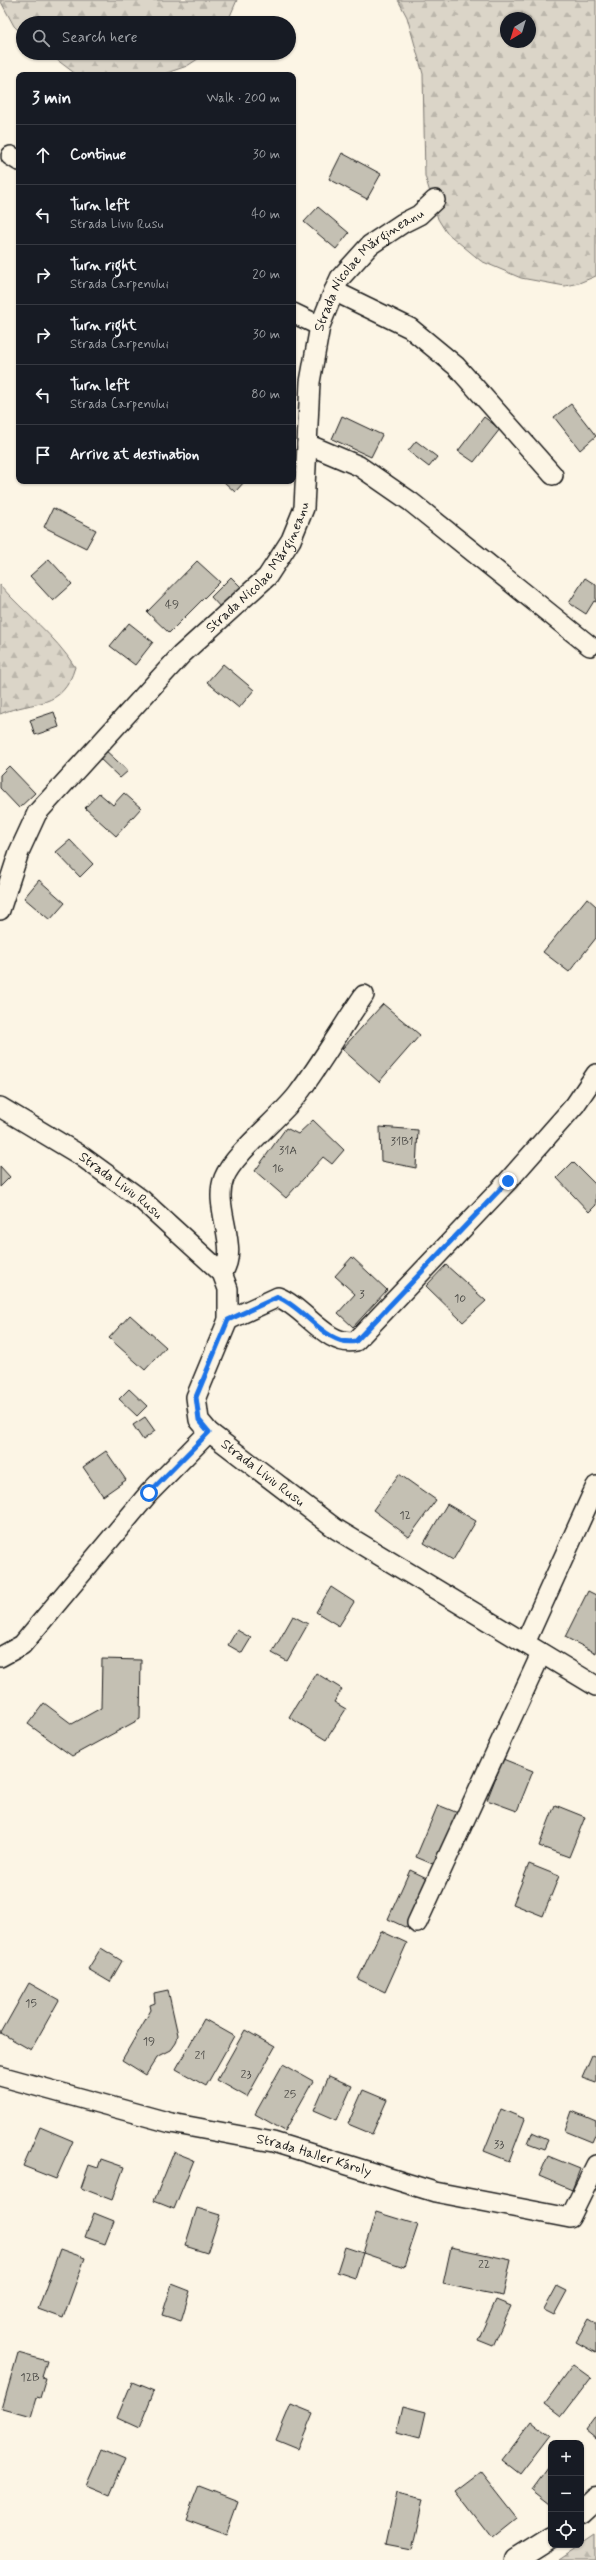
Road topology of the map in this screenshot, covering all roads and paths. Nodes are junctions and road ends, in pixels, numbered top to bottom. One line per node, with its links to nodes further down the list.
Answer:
1 (435, 200): 2 (street, Strada Nicolae Mărgineanu)
2 (334, 291): 4 (street, Strada Nicolae Mărgineanu); 6 (street)
3 (296, 314): 4 (street)
4 (320, 326): 5 (street, Strada Nicolae Mărgineanu)
5 (307, 444): 7 (street); 8 (street, Strada Nicolae Mărgineanu)
6 (553, 475)
7 (590, 646)
8 (0, 910)
9 (364, 995): 12 (street)
10 (596, 1074): 13 (street)
11 (0, 1107): 12 (street, Strada Liviu Rusu)
12 (222, 1273): 13 (street, Strada Liviu Rusu)
13 (228, 1320): 14 (street, Strada Liviu Rusu)
14 (209, 1432): 16 (street, Strada Liviu Rusu); 18 (street)
15 (596, 1486): 16 (street)
16 (525, 1643): 17 (street, Strada Liviu Rusu)
17 (541, 1654): 19 (street, Strada Liviu Rusu); 20 (street)
18 (0, 1657)
19 (596, 1686)
20 (417, 1923)
21 (0, 2076): 22 (street, Strada Haller Károly)
22 (596, 2165)
23 (596, 2498): 24 (main road)
24 (584, 2509)
25 (548, 2540): 26 (main road)
26 (516, 2560)

